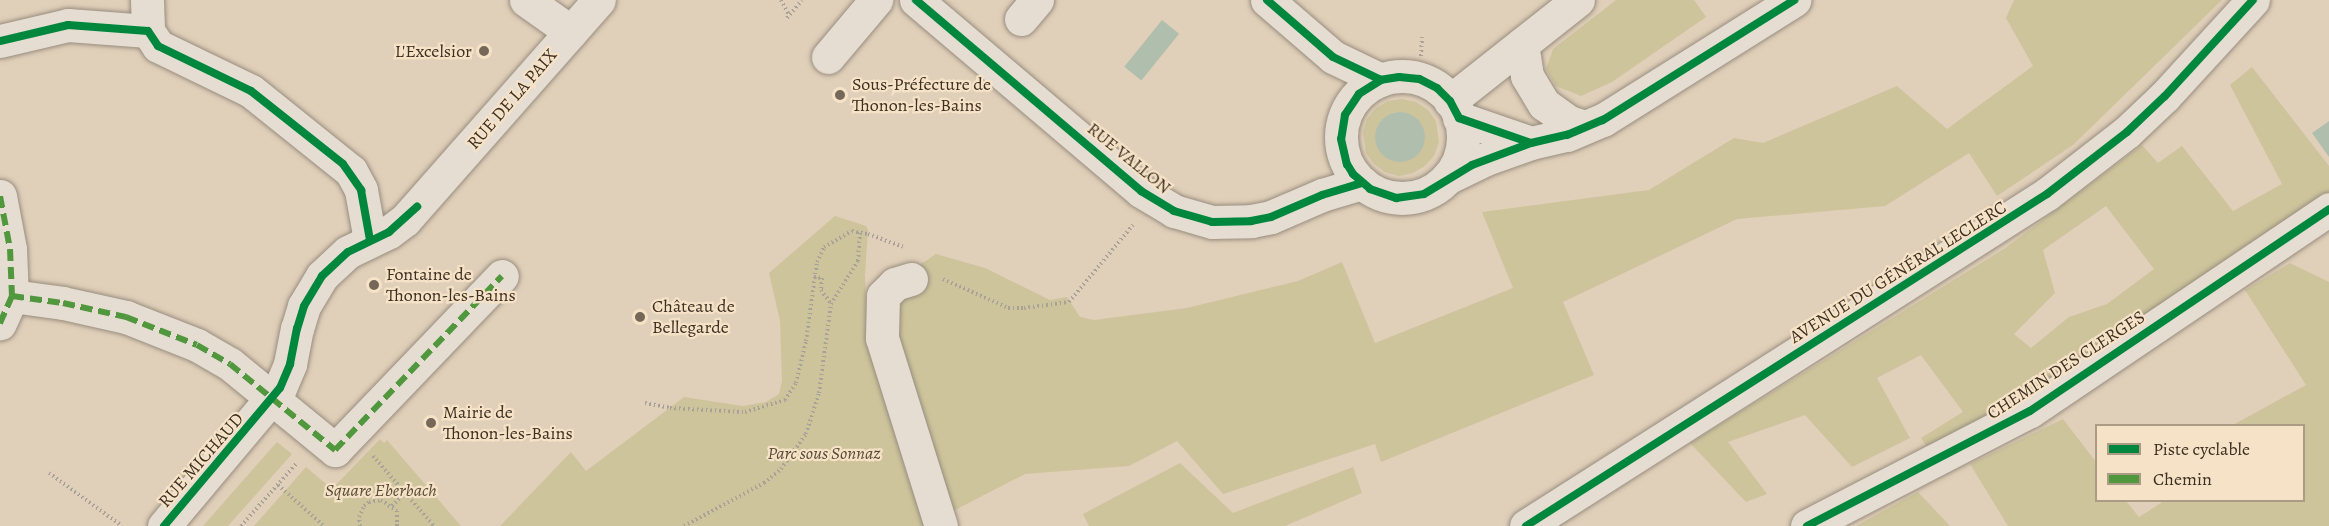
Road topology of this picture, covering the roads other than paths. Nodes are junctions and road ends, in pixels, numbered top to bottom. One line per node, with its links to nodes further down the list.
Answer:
1 (526, 0): 10 (street)
2 (600, 0): 10 (street, RUE DE LA PAIX)
3 (876, 0): 13 (street)
4 (916, 0): 19 (street, RUE VALLON)
5 (1267, 0): 14 (street)
6 (1578, 0): 12 (street)
7 (1794, 0): 16 (street)
8 (2253, 0): 29 (street, AVENUE DU GÉNÉRAL LECLERC)
9 (148, 15): 11 (street); 22 (street)
10 (571, 32): 22 (street, RUE DE LA PAIX)
11 (0, 41)
12 (1522, 44): 15 (street); 16 (street)
13 (828, 57)
14 (1380, 80): 15 (street); 19 (street)
15 (1455, 109): 17 (street); 18 (street)
16 (1585, 127): 17 (street)
17 (1531, 143): 18 (street)
18 (1447, 178): 19 (street)
19 (1362, 183)
20 (0, 196): 25 (street)
21 (2329, 209): 30 (street, CHEMIN DES CLERGES)
22 (370, 240): 26 (street, RUE MICHAUD)
23 (502, 276): 26 (street)
24 (911, 279): 28 (street)
25 (6, 309): 26 (street)
26 (267, 406): 27 (street, RUE MICHAUD)
27 (164, 526)
28 (941, 526)
29 (1526, 526)
30 (1807, 526)

